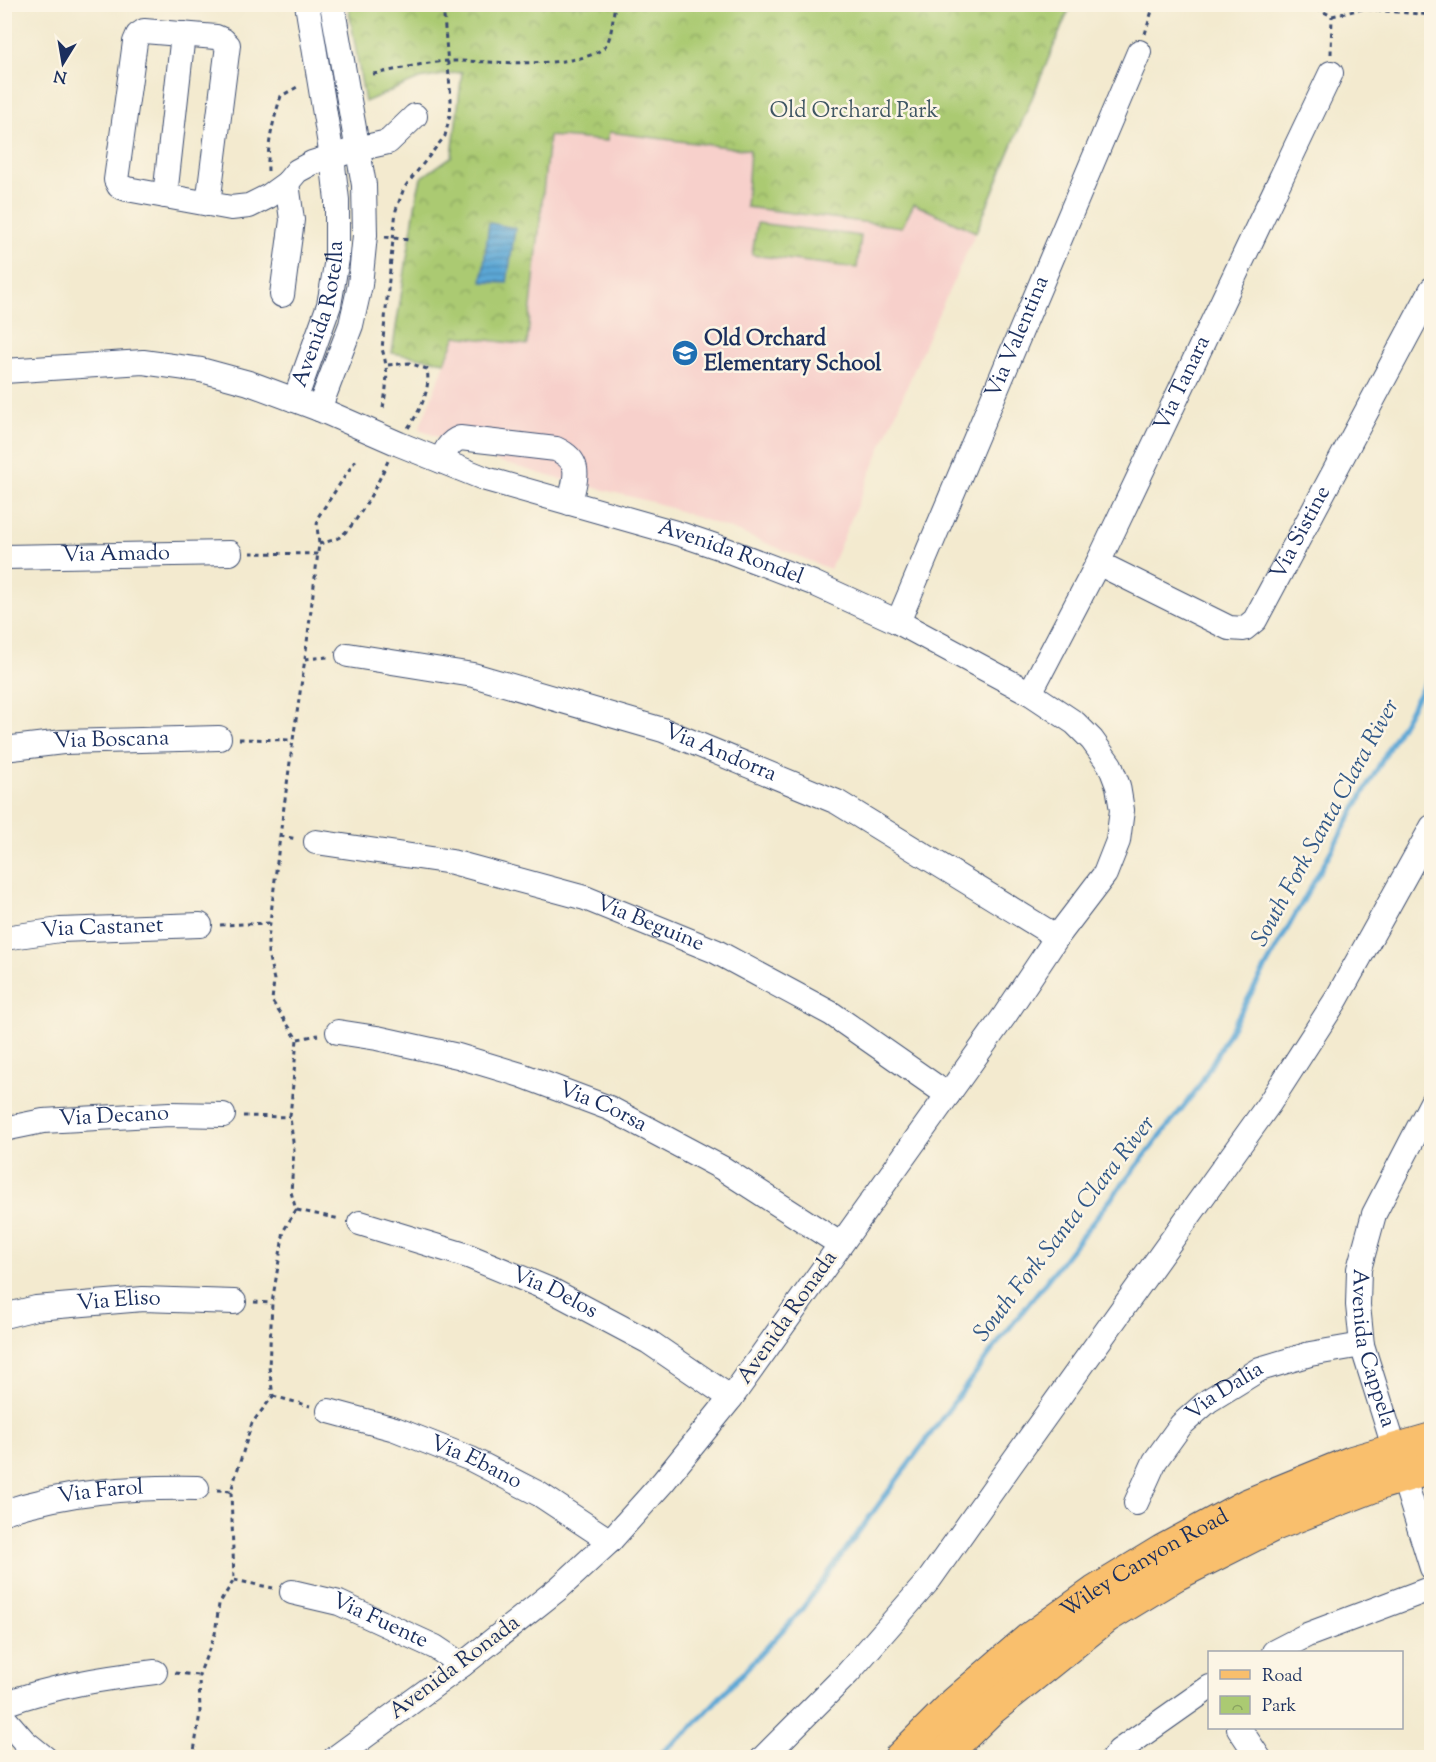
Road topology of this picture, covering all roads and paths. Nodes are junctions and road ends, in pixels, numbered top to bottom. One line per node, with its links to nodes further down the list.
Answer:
1 (307, 4): 17 (street, Avenida Rotella)
2 (332, 4): 16 (street, Avenida Rotella)
3 (445, 4): 11 (path)
4 (615, 4): 11 (path)
5 (1154, 4): 10 (path)
6 (1308, 4): 8 (path)
7 (1431, 15): 8 (path)
8 (1332, 16): 13 (path)
9 (183, 34): 19 (street); 19 (street); 20 (street)
10 (1139, 52): 41 (street, Via Valentina)
11 (448, 61): 12 (path); 22 (path)
12 (373, 74)
13 (1331, 74): 40 (street, Via Tanara)
14 (299, 86): 18 (path)
15 (415, 116): 16 (street)
16 (357, 148): 17 (street); 30 (street, Avenida Rotella)
17 (332, 157): 18 (street); 28 (street, Avenida Rotella)
18 (278, 189): 20 (street); 25 (street)
19 (165, 196): 20 (street)
20 (208, 204)
21 (386, 237): 22 (path)
22 (392, 238): 23 (path); 26 (path)
23 (410, 240)
24 (1431, 289): 40 (street, Via Sistine)
25 (282, 295)
26 (387, 365): 29 (path); 31 (path)
27 (4, 371): 28 (street, Avenida Rotella)
28 (295, 400): 30 (street, Avenida Rondel)
29 (383, 408)
30 (319, 409): 34 (street, Avenida Rondel)
31 (407, 430)
32 (357, 458): 36 (path)
33 (389, 460): 36 (path)
34 (442, 461): 35 (street, Avenida Rondel); 35 (street)
35 (570, 502): 41 (street, Avenida Rondel)
36 (319, 544): 38 (path)
37 (230, 553): 38 (path); 39 (street, Via Amado)
38 (318, 554): 45 (path)
39 (4, 557)
40 (1098, 563): 43 (street, Via Tanara)
41 (898, 622): 43 (street, Avenida Rondel)
42 (348, 655): 52 (street, Via Andorra)
43 (1030, 693): 47 (street, Avenida Rondel)
44 (219, 738): 45 (path); 46 (street, Via Boscana)
45 (292, 740): 50 (path)
46 (4, 749)
47 (1118, 786): 52 (street, Avenida Ronada)
48 (1431, 827): 90 (street)
49 (316, 842): 55 (street, Via Beguine)
50 (270, 923): 51 (path); 58 (path)
51 (200, 925): 53 (street, Via Castanet)
52 (1058, 937): 55 (street, Avenida Ronada)
53 (4, 938)
54 (338, 1032): 62 (street, Via Corsa)
55 (948, 1095): 62 (street, Avenida Ronada)
56 (224, 1116): 58 (path); 59 (street, Via Decano)
57 (1428, 1116): 65 (street, Avenida Cappela)
58 (290, 1117): 60 (path)
59 (4, 1129)
60 (296, 1210): 61 (path); 66 (path)
61 (360, 1223): 67 (street, Via Delos)
62 (840, 1244): 67 (street, Avenida Ronada)
63 (234, 1302): 64 (street, Via Eliso)
64 (4, 1316)
65 (1362, 1345): 70 (street, Avenida Cappela); 72 (street, Via Dalia)
66 (273, 1396): 68 (path); 76 (path)
67 (731, 1398): 74 (street, Avenida Ronada)
68 (329, 1411): 74 (street, Via Ebano)
69 (1431, 1439): 70 (main road, Wiley Canyon Road)
70 (1410, 1465): 75 (street, Avenida Cappela); 91 (main road, Wiley Canyon Road); 92 (main road, Wiley Canyon Road)
71 (197, 1488): 73 (street, Via Farol)
72 (1137, 1503)
73 (4, 1512)
74 (610, 1542): 80 (street, Avenida Ronada)
75 (1431, 1568)
76 (234, 1580): 78 (path); 82 (path)
77 (1431, 1588): 79 (street)
78 (292, 1592): 80 (street, Via Fuente)
79 (1278, 1651)
80 (462, 1665): 89 (street, Avenida Ronada)
81 (155, 1672): 82 (path); 84 (street)
82 (199, 1675): 88 (path)
83 (1208, 1689): 93 (street)
84 (4, 1704)
85 (4, 1718): 87 (street)
86 (1240, 1729): 94 (street)
87 (45, 1758)
88 (193, 1758)
89 (335, 1758)
90 (763, 1758)
91 (900, 1758)
92 (940, 1758)
93 (1113, 1758)
94 (1258, 1758)

